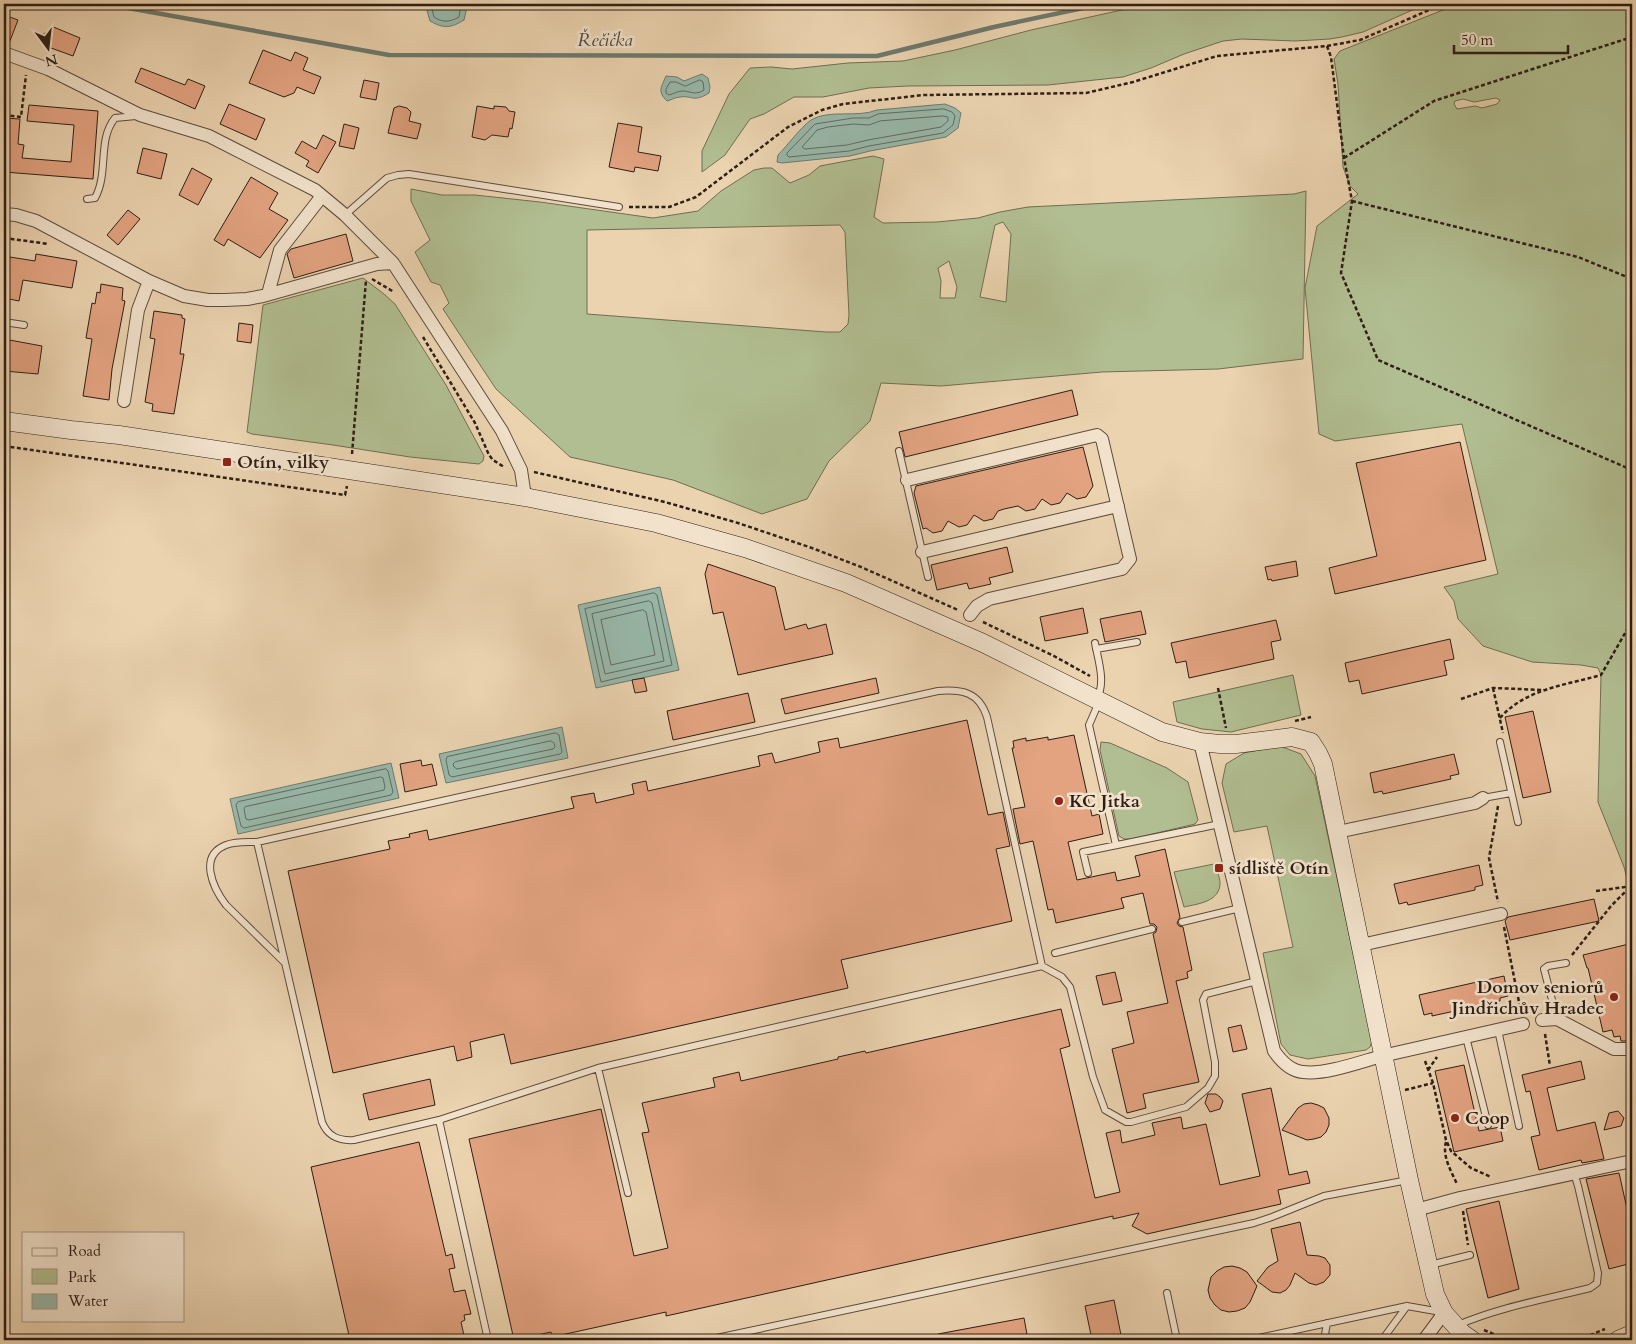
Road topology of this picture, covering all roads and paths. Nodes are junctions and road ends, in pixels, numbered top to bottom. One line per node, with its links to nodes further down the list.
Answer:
1 (1443, 4): 3 (path)
2 (1632, 37): 8 (path)
3 (1326, 46): 8 (path); 12 (path)
4 (4, 53): 5 (street)
5 (28, 61): 6 (path); 7 (street)
6 (4, 115)
7 (140, 115): 9 (street); 10 (lane)
8 (1344, 158): 11 (path)
9 (322, 196): 14 (street); 20 (street)
10 (87, 199)
11 (1352, 200): 17 (path); 28 (path)
12 (619, 206): 14 (lane)
13 (4, 214): 18 (street)
14 (345, 215): 15 (street)
15 (393, 263): 20 (street); 27 (street)
16 (367, 276): 19 (path)
17 (1632, 279)
18 (149, 281): 20 (street); 24 (street)
19 (394, 292)
20 (268, 294)
21 (4, 322): 22 (lane)
22 (24, 325)
23 (420, 332): 27 (path)
24 (124, 401)
25 (4, 420): 30 (street)
26 (900, 451): 29 (lane)
27 (522, 470): 30 (street)
28 (1632, 470)
29 (907, 480): 31 (street); 32 (lane)
30 (525, 497): 36 (street)
31 (1118, 506): 32 (street); 34 (street)
32 (922, 552): 33 (lane)
33 (928, 577)
34 (970, 615): 36 (lane); 41 (path)
35 (1632, 620): 40 (path)
36 (961, 633): 41 (street)
37 (1137, 642): 41 (lane)
38 (1218, 688): 43 (path)
39 (1493, 688): 40 (path); 40 (path); 42 (path)
40 (1545, 690)
41 (1099, 694): 44 (street); 53 (lane)
42 (1461, 699)
43 (1228, 736)
44 (1200, 742): 50 (street); 51 (street)
45 (1500, 742): 46 (lane)
46 (1511, 792): 47 (lane); 49 (lane)
47 (1500, 795): 48 (lane); 58 (path)
48 (1483, 798): 51 (street)
49 (1518, 822)
50 (1220, 824): 53 (lane); 57 (street)
51 (1342, 832): 61 (street)
52 (257, 842): 63 (lane); 63 (lane); 65 (lane)
53 (1116, 845): 54 (lane)
54 (1088, 873)
55 (1631, 887): 56 (path); 64 (path)
56 (1596, 891)
57 (1240, 908): 59 (lane); 66 (street)
58 (1501, 914): 61 (street); 69 (path)
59 (1182, 922)
60 (1152, 930): 62 (lane)
61 (1361, 945): 73 (street)
62 (1055, 953)
63 (285, 962): 79 (lane)
64 (1566, 963): 68 (lane)
65 (1042, 966): 66 (lane); 75 (lane)
66 (1257, 981): 73 (street)
67 (1542, 1020): 68 (street); 74 (path)
68 (1557, 1020): 72 (street)
69 (1523, 1024): 70 (street)
70 (1498, 1030): 71 (street); 81 (lane)
71 (1466, 1037): 73 (street); 80 (lane)
72 (1632, 1049)
73 (1384, 1056): 85 (street)
74 (1550, 1066)
75 (598, 1068): 79 (lane); 88 (lane)
76 (1428, 1070): 77 (path)
77 (1433, 1083): 78 (path); 82 (path)
78 (1404, 1090)
79 (439, 1120): 101 (lane)
80 (1488, 1124)
81 (1519, 1126)
82 (1446, 1140): 86 (path); 87 (path)
83 (1632, 1161): 84 (street)
84 (1574, 1173): 87 (street); 97 (lane)
85 (1409, 1180): 90 (street); 102 (lane)
86 (1457, 1185)
87 (1511, 1187): 89 (street)
88 (628, 1193)
89 (1460, 1198): 90 (street); 91 (path)
90 (1416, 1210): 92 (street)
91 (1470, 1255): 92 (lane)
92 (1428, 1266): 95 (street)
93 (1167, 1292): 103 (lane)
94 (1407, 1306): 95 (lane); 96 (lane); 106 (lane)
95 (1444, 1313): 97 (street); 107 (street)
96 (1327, 1323): 100 (lane); 105 (lane)
97 (1456, 1326): 98 (street)
98 (1476, 1334): 108 (path)
99 (1632, 1334): 109 (street)
100 (1260, 1339): 104 (lane)
101 (488, 1340)
102 (707, 1340)
103 (1176, 1340)
104 (1249, 1340)
105 (1324, 1340)
106 (1382, 1340)
107 (1424, 1340)
108 (1508, 1340)
109 (1618, 1340)

